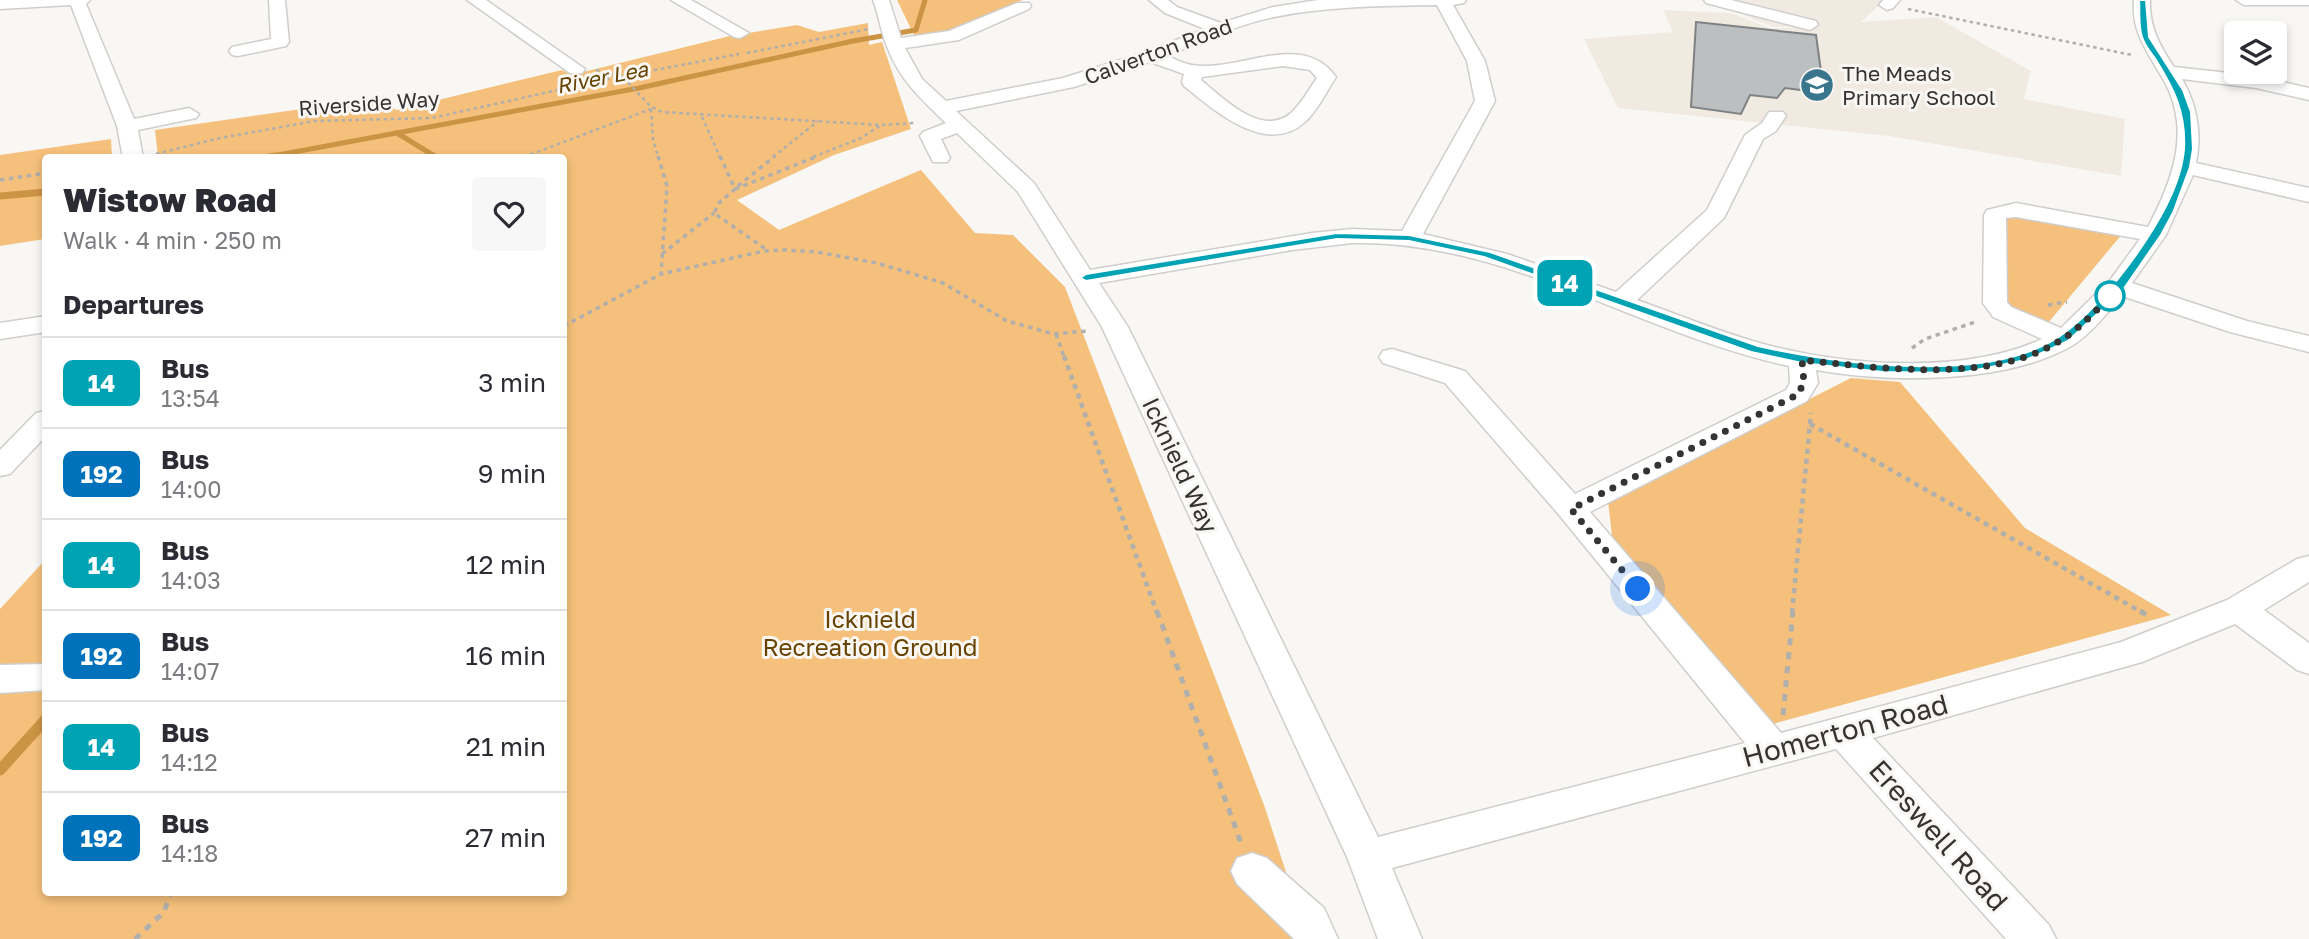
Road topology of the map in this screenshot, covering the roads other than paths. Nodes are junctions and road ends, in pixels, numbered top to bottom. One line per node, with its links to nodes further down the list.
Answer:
1 (80, 0): 13 (street); 28 (street)
2 (277, 0): 19 (street)
3 (475, 0): 23 (street)
4 (679, 0): 17 (street)
5 (881, 0): 18 (street, Icknield Way)
6 (1157, 0): 16 (street)
7 (1458, 0): 11 (street, Calverton Road)
8 (1712, 0): 15 (street)
9 (2142, 0): 21 (street)
10 (2244, 0): 12 (street)
11 (1442, 1): 16 (street, Calverton Road); 34 (street)
12 (2306, 1)
13 (0, 5)
14 (1023, 6): 18 (street)
15 (1810, 25)
16 (1221, 29): 20 (street, Calverton Road)
17 (740, 33)
18 (889, 35): 27 (street, Icknield Way)
19 (238, 51)
20 (1151, 56): 22 (street); 27 (street, Calverton Road)
21 (2164, 66): 24 (street); 31 (street)
22 (1194, 71): 22 (street)
23 (578, 77)
24 (2309, 93)
25 (189, 114): 28 (street)
26 (1776, 116): 37 (street)
27 (951, 118): 30 (street, Calverton Road); 35 (street, Icknield Way)
28 (127, 125): 29 (street)
29 (132, 154)
30 (940, 158)
31 (2185, 167): 32 (street); 33 (street)
32 (2309, 195)
33 (2155, 235): 36 (street); 40 (street)
34 (1409, 238): 35 (street); 37 (street)
35 (1086, 278): 54 (street, Icknield Way)
36 (2119, 287): 40 (street); 41 (street)
37 (1619, 303): 43 (street)
38 (42, 325): 39 (street)
39 (0, 331)
40 (2064, 339): 43 (street)
41 (2309, 344)
42 (1392, 357): 46 (street)
43 (1802, 360): 46 (street)
44 (42, 423): 45 (street)
45 (0, 467)
46 (1571, 509): 53 (street)
47 (2309, 567): 48 (street, Homerton Road)
48 (2239, 609): 49 (street); 52 (street, Homerton Road)
49 (2309, 661)
50 (42, 677): 51 (street)
51 (0, 679)
52 (1844, 732): 53 (street, Homerton Road); 58 (street, Ereswell Road)
53 (1776, 748): 54 (street, Homerton Road)
54 (1367, 857): 57 (street, Icknield Way)
55 (1252, 872): 56 (street)
56 (1316, 939)
57 (1400, 939)
58 (2034, 939)

